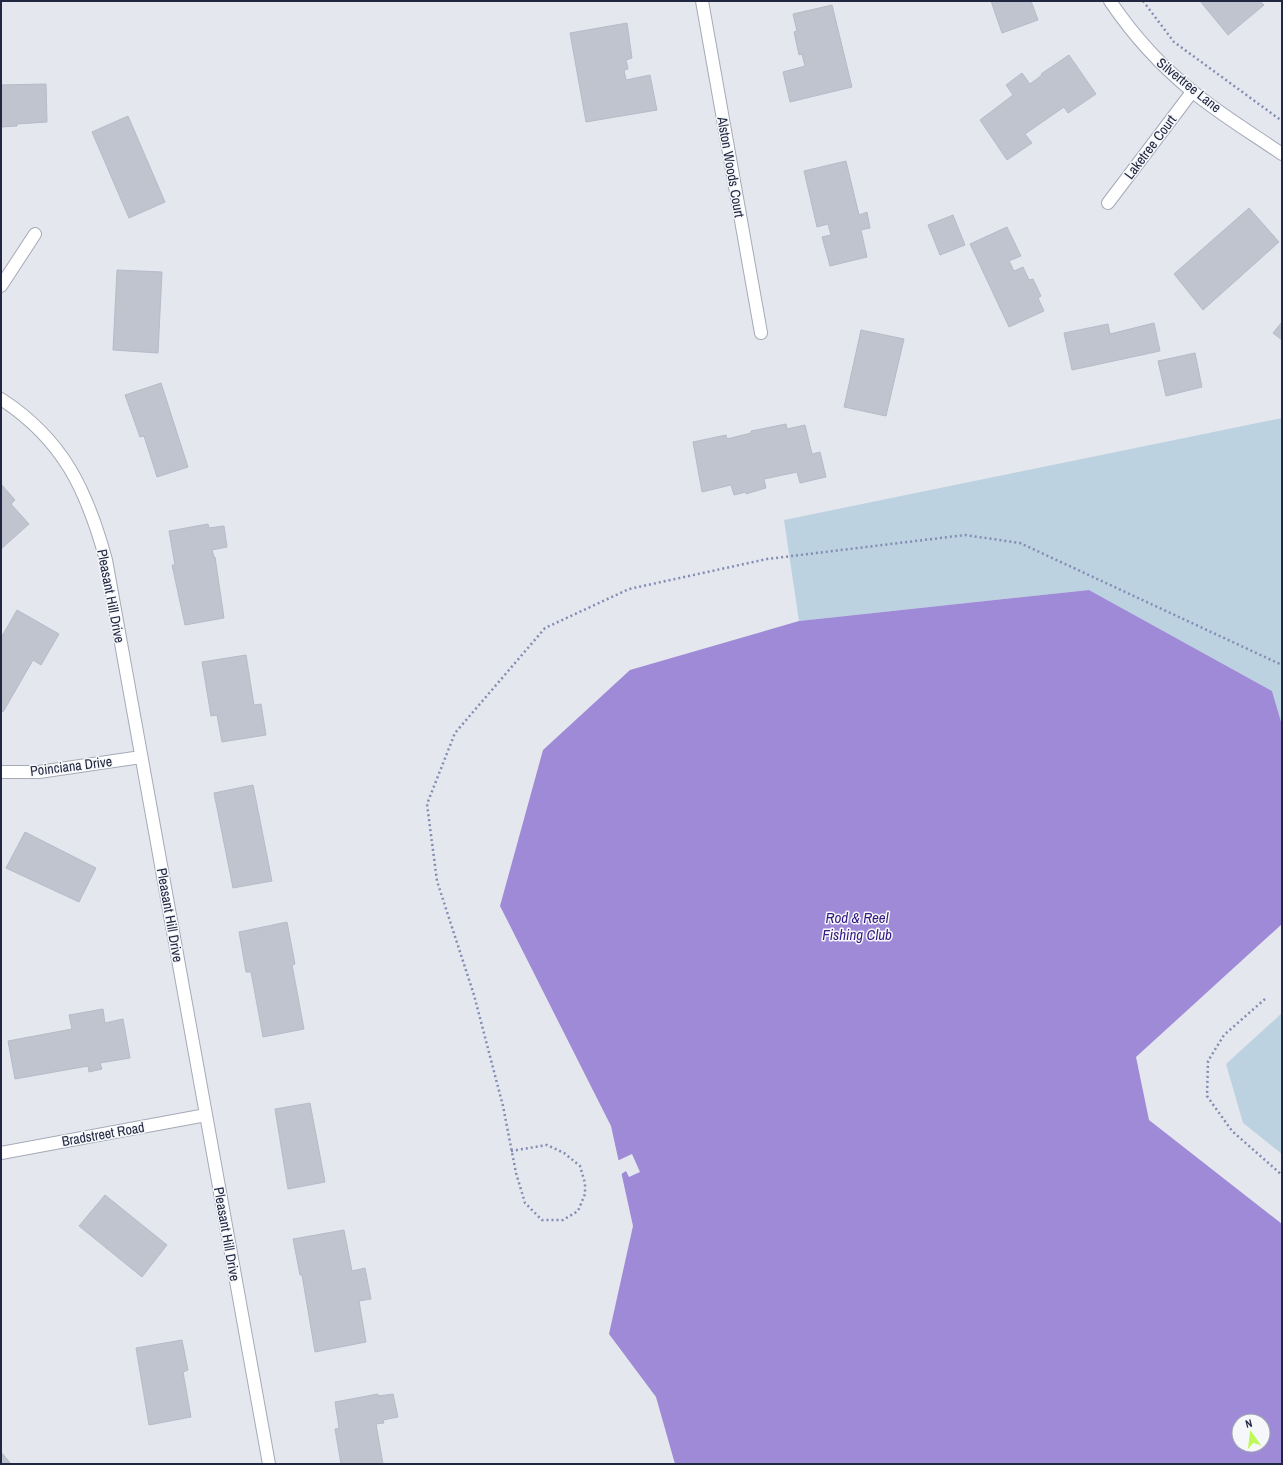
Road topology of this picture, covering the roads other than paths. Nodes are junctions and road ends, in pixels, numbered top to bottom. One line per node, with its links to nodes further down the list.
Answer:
1 (702, 1): 8 (street, Alston Woods Court)
2 (1110, 1): 3 (street, Silvertree Lane)
3 (1192, 92): 4 (street, Silvertree Lane); 5 (street, Laketree Court)
4 (1282, 154)
5 (1108, 203)
6 (35, 234): 7 (street)
7 (1, 286)
8 (761, 333)
9 (1, 399): 10 (street, Pleasant Hill Drive)
10 (141, 757): 11 (street, Poinciana Drive); 12 (street, Pleasant Hill Drive)
11 (1, 772)
12 (206, 1115): 13 (street, Bradstreet Road); 14 (street, Pleasant Hill Drive)
13 (1, 1153)
14 (268, 1464)

